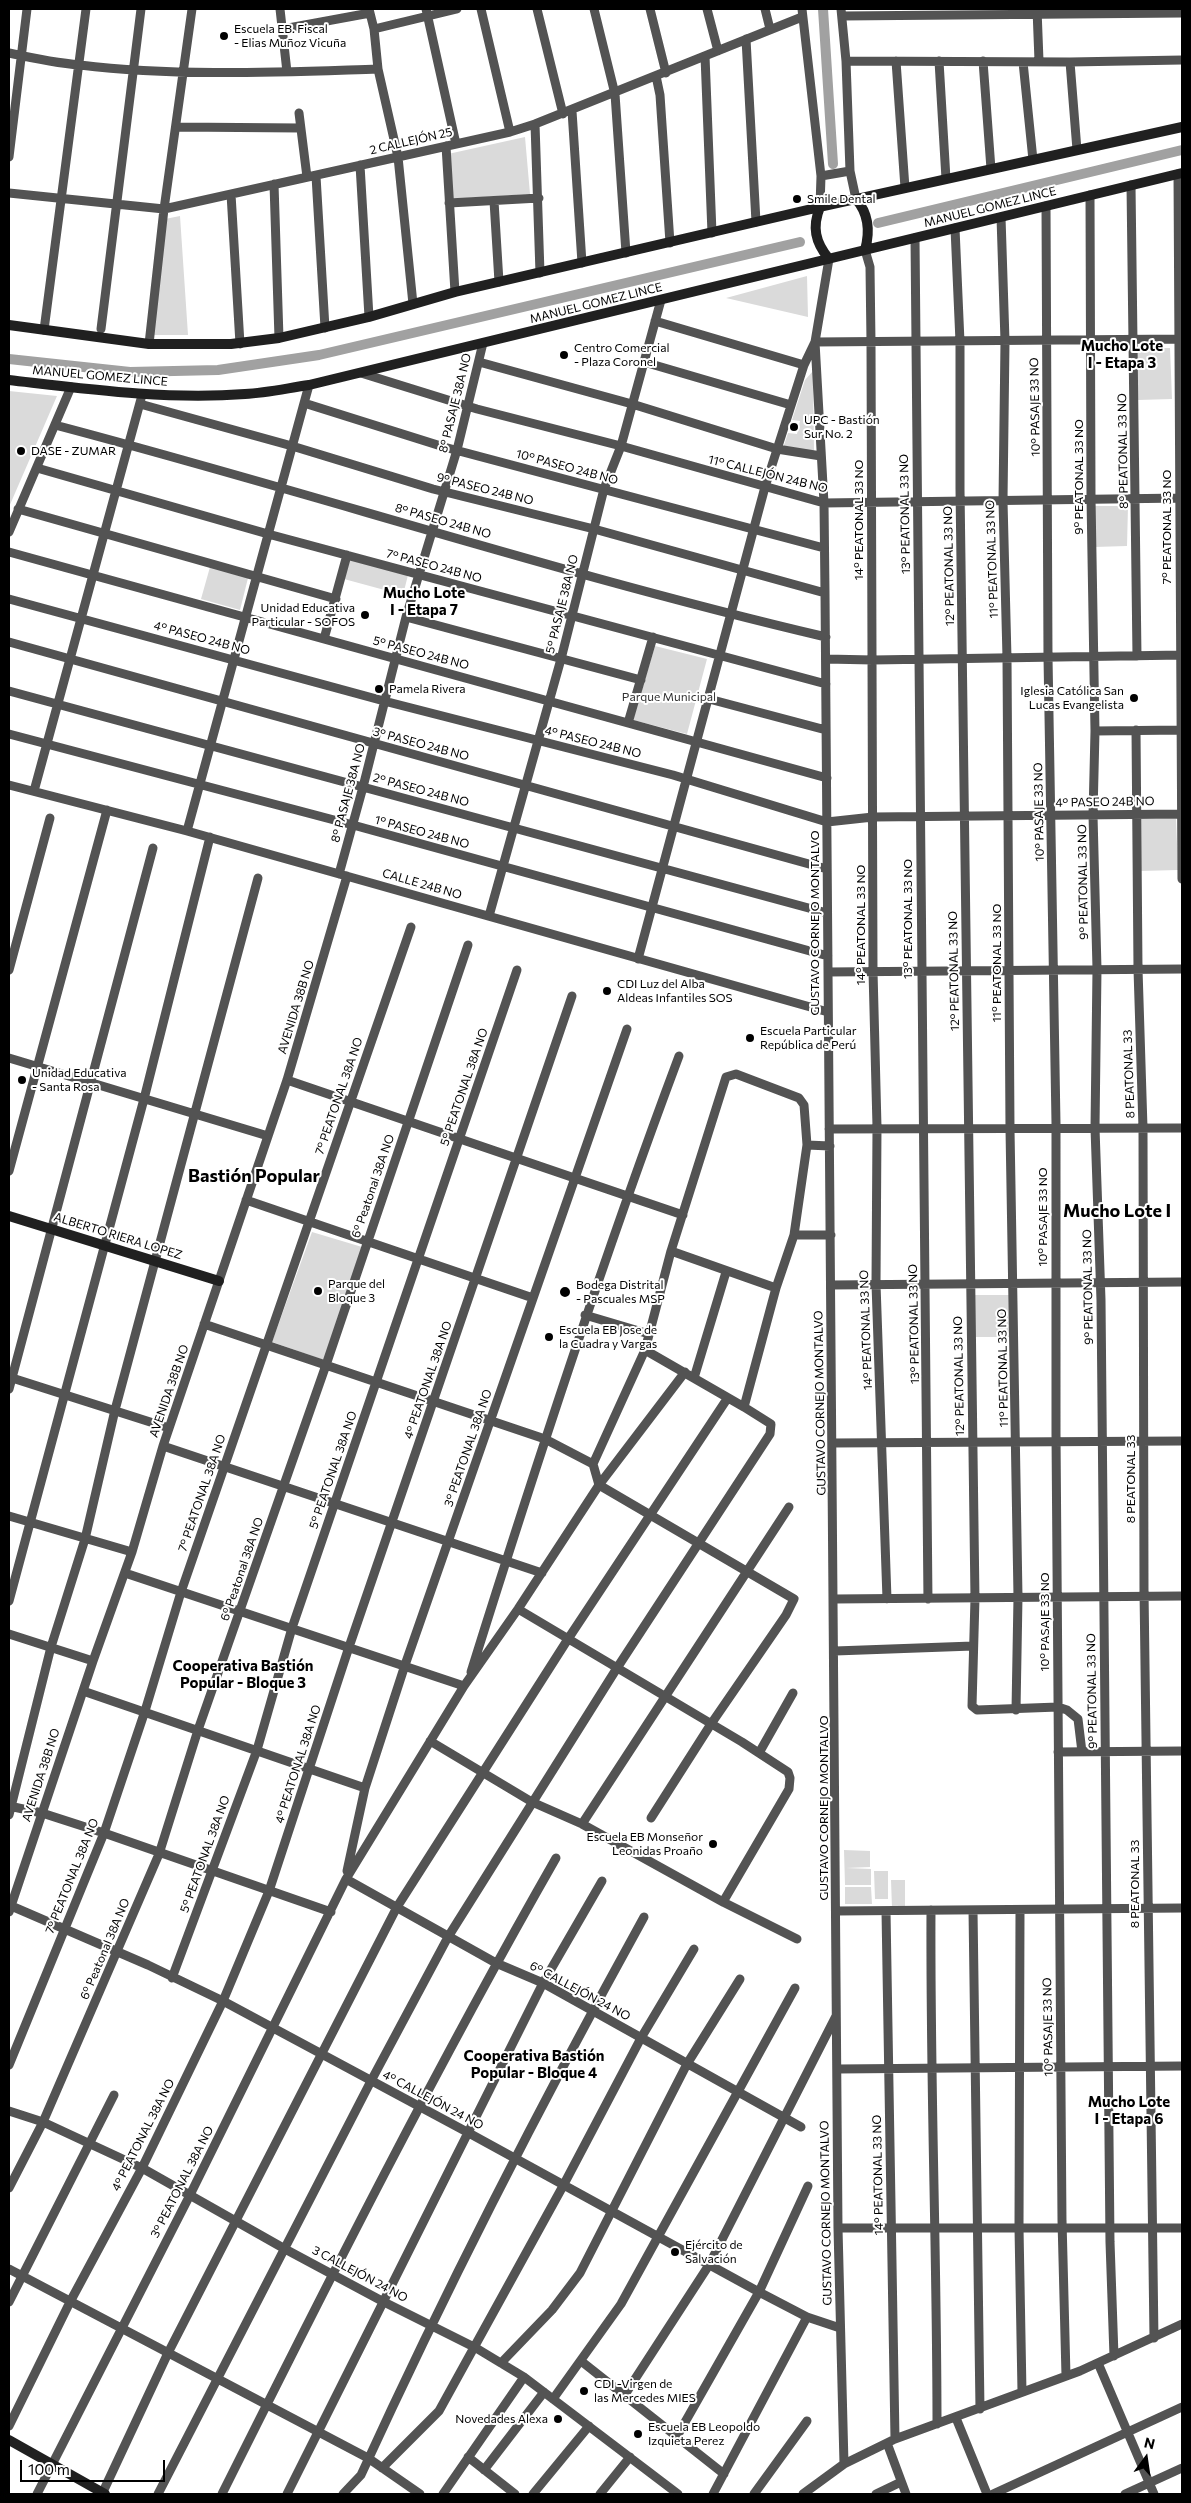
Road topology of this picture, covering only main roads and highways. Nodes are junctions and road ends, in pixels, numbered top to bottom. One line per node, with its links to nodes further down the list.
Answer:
1 (1182, 127): 3 (main road)
2 (1180, 173): 5 (main road, MANUEL GOMEZ LINCE)
3 (856, 199): 4 (main road); 5 (main road)
4 (820, 207): 6 (main road); 7 (main road)
5 (865, 250): 6 (main road, MANUEL GOMEZ LINCE)
6 (828, 259): 8 (main road, MANUEL GOMEZ LINCE)
7 (9, 325)
8 (9, 380)
9 (9, 1216): 10 (main road, ALBERTO RIERA LOPEZ)
10 (219, 1281)
11 (9, 2440): 12 (main road)
12 (103, 2494)

